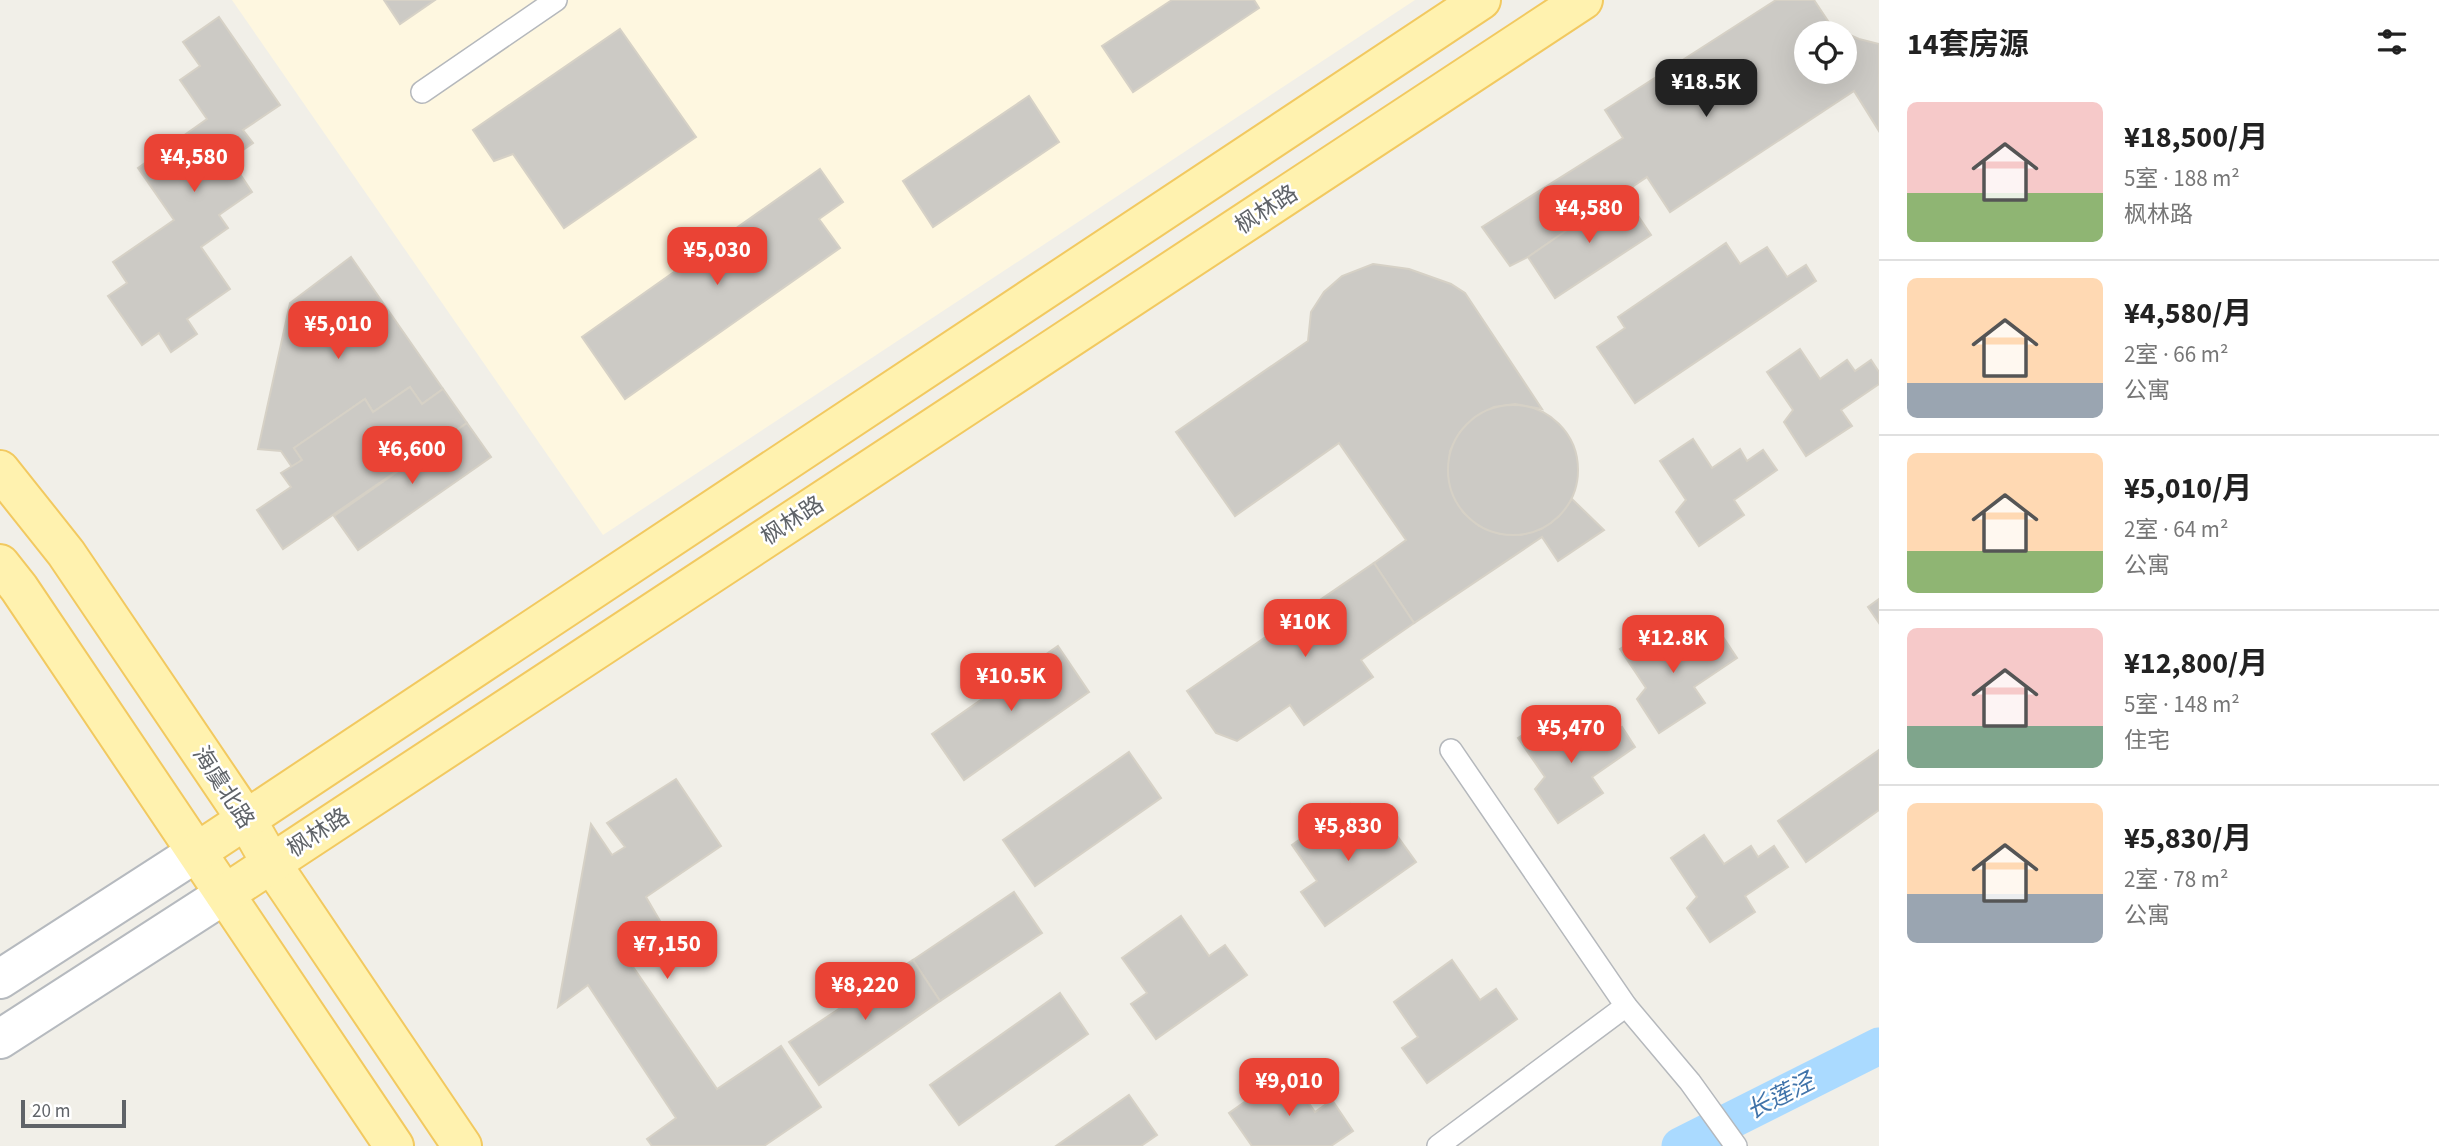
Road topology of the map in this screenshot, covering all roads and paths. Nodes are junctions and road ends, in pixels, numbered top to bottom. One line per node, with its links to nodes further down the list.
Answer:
1 (556, 0): 4 (lane)
2 (1481, 0): 8 (main road)
3 (1583, 0): 10 (main road, 枫林路)
4 (422, 92)
5 (0, 470): 8 (main road, 海虞北路)
6 (0, 564): 9 (main road)
7 (1451, 750): 13 (lane)
8 (246, 819): 9 (main road); 10 (main road, 海虞北路)
9 (197, 852): 11 (main road); 12 (main road)
10 (271, 863): 11 (main road, 枫林路); 16 (main road, 海虞北路)
11 (225, 894): 14 (main road, 枫林路); 15 (main road)
12 (0, 979)
13 (1626, 1006): 17 (lane); 18 (lane)
14 (0, 1039)
15 (394, 1146)
16 (462, 1146)
17 (1438, 1146)
18 (1736, 1146)

